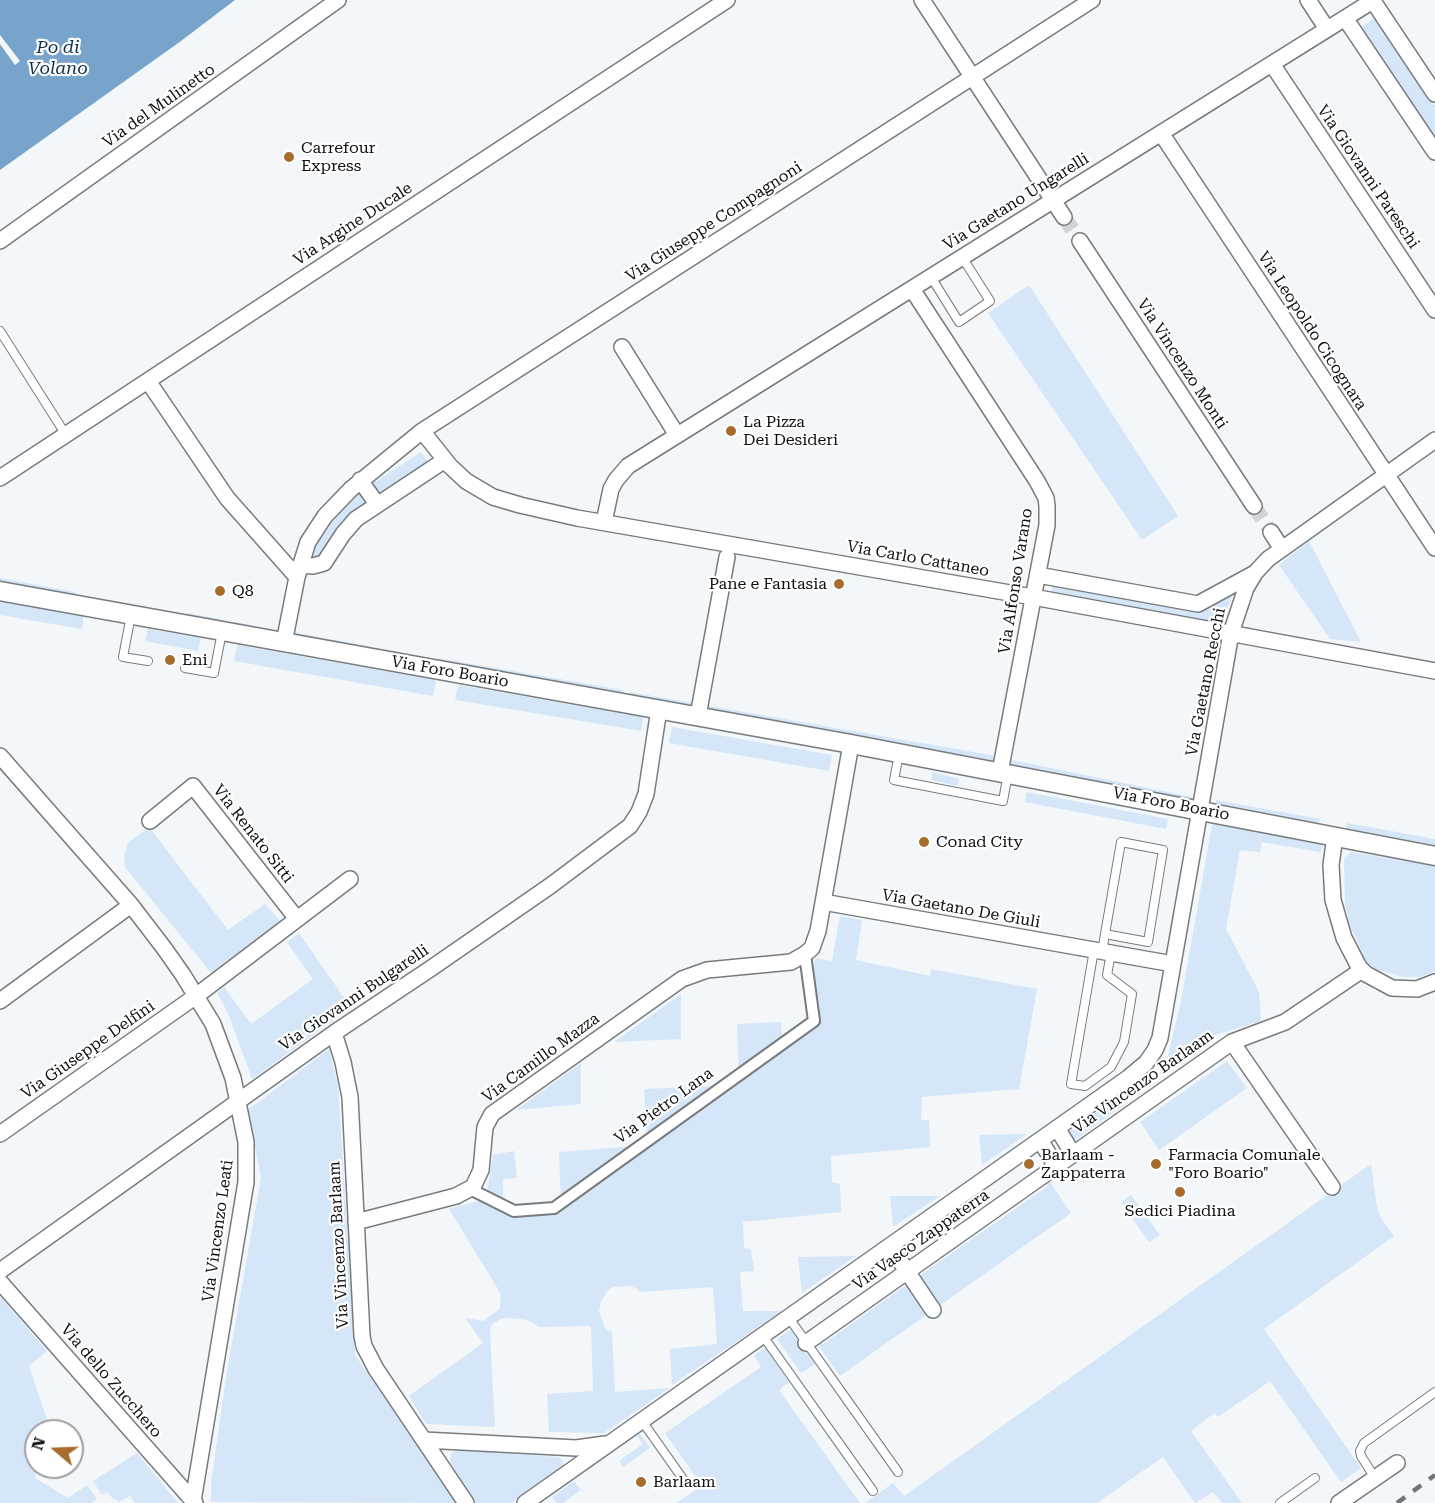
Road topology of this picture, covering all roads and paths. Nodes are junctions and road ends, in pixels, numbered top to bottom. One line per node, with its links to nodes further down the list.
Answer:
1 (338, 0): 16 (street, Via del Mulinetto)
2 (726, 0): 24 (street, Via Argine Ducale)
3 (1092, 0): 10 (street, Via Giuseppe Compagnoni)
4 (1308, 0): 8 (street)
5 (926, 1): 10 (street)
6 (1368, 2): 7 (street, Via Gaetano Ungarelli); 11 (street)
7 (1345, 18): 8 (street, Via Gaetano Ungarelli); 13 (street)
8 (1327, 30): 9 (street, Via Gaetano Ungarelli)
9 (1272, 64): 12 (street, Via Gaetano Ungarelli); 21 (street, Via Giovanni Pareschi)
10 (973, 77): 14 (street); 25 (street, Via Giuseppe Compagnoni)
11 (1435, 94)
12 (1161, 134): 14 (street, Via Gaetano Ungarelli); 30 (street, Via Leopoldo Cicognara)
13 (1435, 152)
14 (1053, 201): 15 (street); 18 (street, Via Gaetano Ungarelli)
15 (1064, 217)
16 (0, 241)
17 (1080, 241): 34 (street, Via Vincenzo Monti)
18 (962, 257): 19 (street, Via Gaetano Ungarelli); 19 (lane)
19 (931, 277): 20 (street, Via Gaetano Ungarelli)
20 (912, 289): 27 (street, Via Gaetano Ungarelli); 42 (street, Via Alfonso Varano)
21 (1435, 310)
22 (0, 331): 26 (lane)
23 (622, 347): 27 (street)
24 (148, 381): 26 (street, Via Argine Ducale); 40 (street)
25 (423, 431): 29 (street, Via Carlo Cattaneo); 32 (street, Via Giuseppe Compagnoni)
26 (66, 435): 31 (street, Via Argine Ducale)
27 (677, 435): 35 (street, Via Gaetano Ungarelli)
28 (1435, 440): 30 (street, Via Gaetano Recchi)
29 (445, 459): 33 (street); 35 (street, Via Carlo Cattaneo)
30 (1385, 475): 37 (street, Via Leopoldo Cicognara); 38 (street, Via Gaetano Recchi)
31 (0, 478)
32 (360, 480): 33 (street); 40 (street, Via Giuseppe Compagnoni)
33 (377, 504): 40 (street)
34 (1254, 506)
35 (604, 522): 39 (street, Via Carlo Cattaneo)
36 (1271, 531): 38 (street)
37 (1435, 548)
38 (1282, 549): 41 (street, Via Gaetano Recchi)
39 (728, 550): 44 (street, Via Carlo Cattaneo); 53 (street)
40 (298, 571): 48 (street, Via Giuseppe Compagnoni)
41 (1255, 573): 42 (street); 47 (street, Via Gaetano Recchi)
42 (1038, 575): 44 (street, Via Alfonso Varano)
43 (0, 591): 45 (street, Via Foro Boario)
44 (1033, 597): 47 (street, Via Carlo Cattaneo); 57 (street, Via Alfonso Varano)
45 (131, 615): 46 (street, Via Foro Boario); 49 (lane)
46 (222, 632): 48 (street, Via Foro Boario); 50 (lane)
47 (1232, 633): 51 (street, Via Carlo Cattaneo); 58 (street, Via Gaetano Recchi)
48 (284, 642): 52 (street, Via Foro Boario)
49 (148, 661)
50 (184, 668)
51 (1435, 671)
52 (659, 710): 53 (street, Via Foro Boario); 74 (street, Via Giovanni Bulgarelli)
53 (698, 716): 54 (street, Via Foro Boario)
54 (851, 744): 55 (street, Via Foro Boario); 63 (street)
55 (899, 753): 57 (street, Via Foro Boario); 57 (lane)
56 (0, 756): 64 (street, Via Vincenzo Leati)
57 (1004, 772): 58 (street, Via Foro Boario)
58 (1200, 809): 60 (street, Via Foro Boario); 69 (street, Via Vincenzo Barlaam)
59 (150, 821): 65 (street, Via Renato Sitti)
60 (1335, 836): 61 (street, Via Foro Boario); 70 (street)
61 (1435, 856)
62 (350, 879): 65 (street)
63 (823, 903): 67 (street, Via Gaetano De Giuli); 68 (street)
64 (131, 905): 72 (street, Via Vincenzo Leati); 73 (street)
65 (297, 919): 72 (street)
66 (1105, 934): 66 (lane); 67 (lane)
67 (1103, 952): 67 (lane); 69 (street, Via Gaetano De Giuli)
68 (806, 954): 83 (street, Via Camillo Mazza); 83 (street, Via Pietro Lana)
69 (1173, 964): 77 (street, Via Vincenzo Barlaam)
70 (1362, 970): 71 (street); 75 (street)
71 (1435, 982)
72 (196, 996): 76 (street, Via Vincenzo Leati); 78 (street, Via Giuseppe Delfini)
73 (0, 1001)
74 (334, 1033): 76 (street, Via Giovanni Bulgarelli); 84 (street, Via Vincenzo Barlaam)
75 (1232, 1042): 80 (street, Via Vincenzo Barlaam); 82 (street, Via Vincenzo Barlaam)
76 (238, 1100): 86 (street, Via Giovanni Bulgarelli); 103 (street, Via Vincenzo Leati)
77 (1057, 1128): 79 (street, Via Vincenzo Barlaam); 80 (street, Via Vincenzo Barlaam)
78 (0, 1134)
79 (1040, 1140): 81 (street); 85 (street, Via Vincenzo Barlaam)
80 (1073, 1154): 81 (street, Via Vasco Zappaterra)
81 (1052, 1168): 87 (street, Via Vasco Zappaterra)
82 (1332, 1187)
83 (470, 1189): 84 (street)
84 (356, 1222): 95 (street, Via Vincenzo Barlaam)
85 (890, 1246): 87 (street); 90 (street, Via Vincenzo Barlaam)
86 (0, 1272)
87 (907, 1272): 89 (street); 92 (street, Via Vasco Zappaterra)
88 (0, 1282): 103 (street, Via dello Zucchero)
89 (933, 1310)
90 (789, 1318): 91 (street, Via Vincenzo Barlaam); 92 (lane)
91 (763, 1336): 94 (street, Via Vincenzo Barlaam); 102 (lane)
92 (806, 1343): 98 (lane)
93 (1435, 1392): 100 (lane)
94 (642, 1421): 96 (street, Via Vincenzo Barlaam); 101 (lane)
95 (424, 1440): 96 (street, Via Vincenzo Barlaam); 104 (street, Via Vincenzo Barlaam)
96 (611, 1443): 105 (street, Via Vincenzo Barlaam)
97 (1397, 1462): 100 (street)
98 (898, 1472)
99 (1315, 1478): 106 (lane)
100 (1375, 1478): 107 (street)
101 (683, 1479)
102 (873, 1491)
103 (194, 1502)
104 (466, 1503)
105 (525, 1503)
106 (1280, 1503)
107 (1339, 1503)

